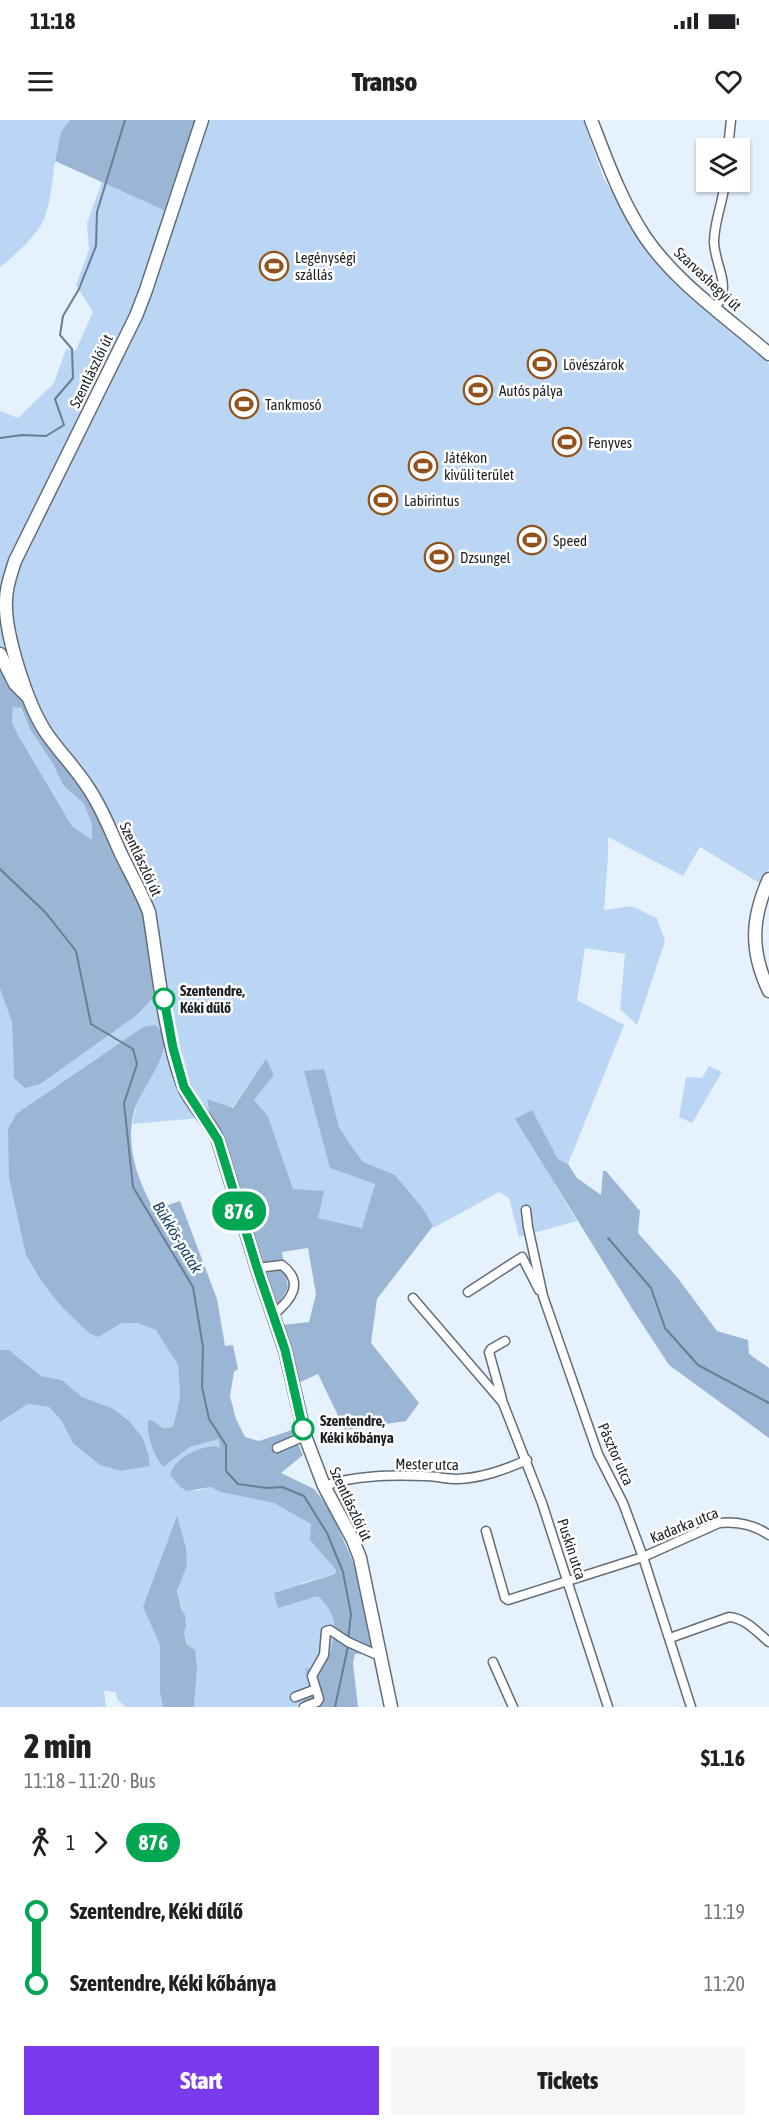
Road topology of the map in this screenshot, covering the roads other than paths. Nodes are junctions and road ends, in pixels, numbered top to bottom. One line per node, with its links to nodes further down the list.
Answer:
1 (202, 120): 9 (main road, Szentlászlói út)
2 (591, 120): 6 (main road, Szarvashegyi út)
3 (731, 120): 4 (street)
4 (729, 138)
5 (723, 192): 6 (street)
6 (715, 309): 7 (main road, Szarvashegyi út)
7 (769, 354)
8 (0, 654): 9 (main road)
9 (27, 697): 13 (main road, Szentlászlói út)
10 (769, 879): 11 (main road)
11 (769, 991)
12 (526, 1210): 15 (street, Pásztor utca)
13 (257, 1268): 17 (main road, Szentlászlói út); 17 (street)
14 (468, 1292): 15 (street)
15 (543, 1296): 26 (street, Pásztor utca)
16 (414, 1298): 19 (street, Puskin utca)
17 (273, 1315): 20 (main road, Szentlászlói út)
18 (505, 1341): 19 (street, Puskin utca)
19 (503, 1403): 22 (street, Puskin utca)
20 (305, 1436): 21 (street); 23 (main road, Szentlászlói út)
21 (277, 1448)
22 (527, 1460): 23 (street, Mester utca); 27 (street, Puskin utca)
23 (324, 1486): 30 (main road, Szentlászlói út)
24 (486, 1531): 27 (street, Kadarka utca)
25 (769, 1535): 26 (street, Kadarka utca)
26 (643, 1557): 27 (street, Kadarka utca); 28 (street, Pásztor utca)
27 (568, 1581): 37 (street, Puskin utca)
28 (670, 1638): 29 (street); 38 (street, Pásztor utca)
29 (769, 1642)
30 (378, 1653): 32 (street); 35 (main road, Szentlászlói út)
31 (493, 1662): 36 (street)
32 (316, 1689): 33 (street); 34 (street)
33 (295, 1697)
34 (304, 1707)
35 (391, 1707)
36 (513, 1707)
37 (608, 1707)
38 (691, 1707)

